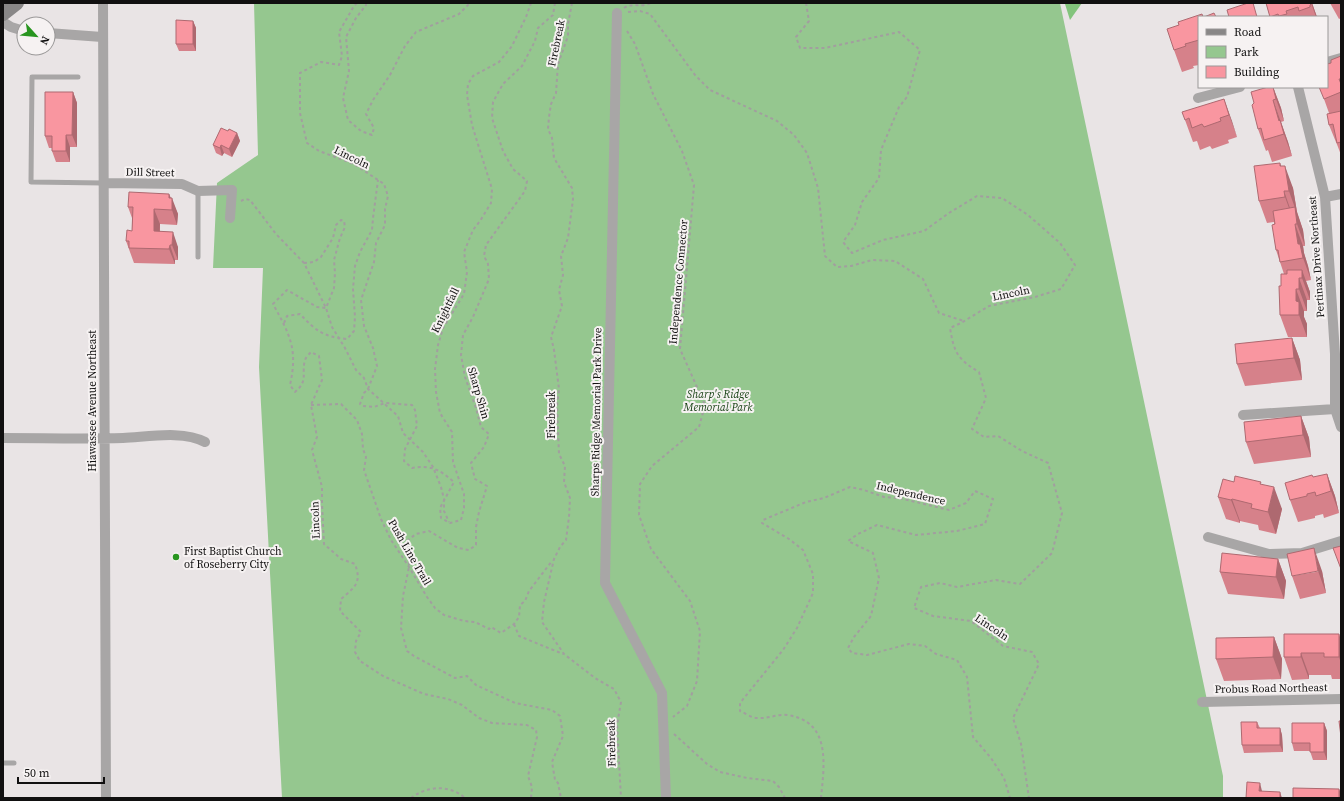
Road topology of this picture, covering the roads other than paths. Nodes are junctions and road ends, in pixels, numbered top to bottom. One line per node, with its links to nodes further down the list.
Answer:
1 (103, 3): 8 (street, Hiawassee Avenue Northeast)
2 (16, 4): 4 (main road)
3 (617, 13): 35 (street, Sharps Ridge Memorial Park Drive)
4 (3, 14)
5 (3, 22): 6 (street)
6 (16, 29)
7 (56, 34): 8 (street)
8 (102, 37): 15 (street, Hiawassee Avenue Northeast)
9 (1341, 58): 10 (street)
10 (1328, 62)
11 (78, 77): 15 (lane)
12 (1236, 88): 14 (street)
13 (1298, 88): 18 (street, Pertinax Drive Northeast)
14 (1198, 98)
15 (103, 182): 16 (street, Dill Street); 26 (street, Hiawassee Avenue Northeast)
16 (198, 191): 19 (street, Dill Street); 20 (lane)
17 (1341, 194): 18 (street)
18 (1326, 198): 21 (street, Pertinax Drive Northeast)
19 (230, 218)
20 (198, 257)
21 (1338, 353): 22 (street, Pertinax Drive Northeast)
22 (1335, 409): 23 (street); 24 (street, Pertinax Drive Northeast)
23 (1243, 415)
24 (1341, 427)
25 (3, 438): 26 (street)
26 (104, 438): 27 (street); 34 (street, Hiawassee Avenue Northeast)
27 (205, 442)
28 (1208, 537): 29 (street)
29 (1341, 541)
30 (1341, 698): 31 (street, Probus Road Northeast)
31 (1202, 702)
32 (3, 763): 33 (lane)
33 (14, 763)
34 (106, 798)
35 (666, 798)

